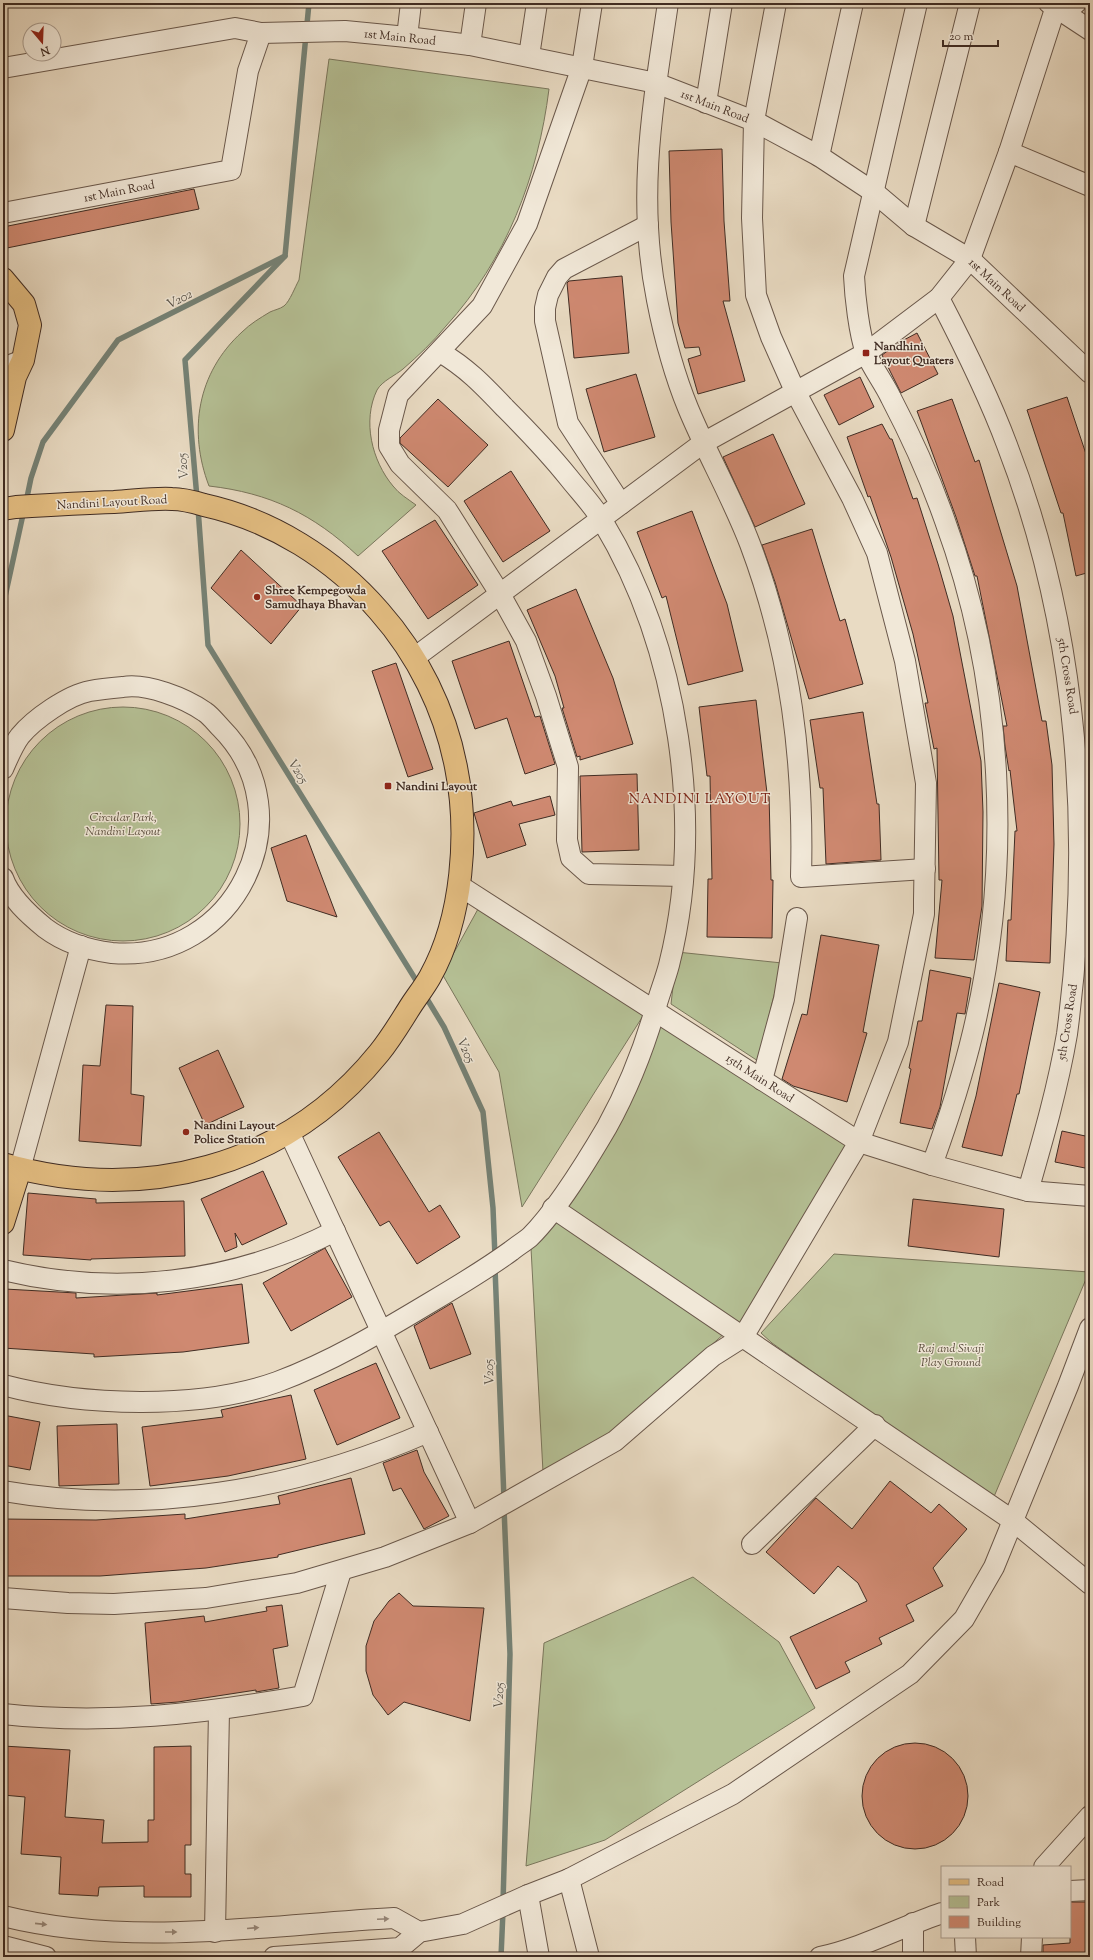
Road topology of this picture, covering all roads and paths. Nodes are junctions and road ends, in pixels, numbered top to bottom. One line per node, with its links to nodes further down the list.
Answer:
1 (411, 3): 14 (street)
2 (476, 3): 16 (street)
3 (537, 3): 17 (street)
4 (592, 3): 18 (street)
5 (668, 3): 20 (street)
6 (722, 3): 21 (street)
7 (776, 3): 22 (street)
8 (853, 3): 24 (street)
9 (917, 3): 26 (street)
10 (970, 3): 29 (street)
11 (1076, 3): 12 (street)
12 (1053, 5): 13 (street); 23 (street)
13 (1090, 30)
14 (408, 37): 15 (street, 1st Main Road); 16 (street, 1st Main Road)
15 (258, 41): 19 (street); 27 (street, 1st Main Road)
16 (470, 45): 17 (street, 1st Main Road)
17 (529, 56): 18 (street, 1st Main Road)
18 (582, 67): 20 (street, 1st Main Road); 33 (street)
19 (3, 68)
20 (656, 84): 21 (street, 1st Main Road); 28 (street)
21 (706, 103): 22 (street, 1st Main Road)
22 (754, 121): 24 (street, 1st Main Road); 38 (street)
23 (1009, 152): 25 (street); 30 (street)
24 (819, 156): 26 (street, 1st Main Road)
25 (1090, 186)
26 (874, 193): 29 (street, 1st Main Road); 34 (street)
27 (3, 213)
28 (648, 225): 40 (street); 41 (street)
29 (914, 226): 30 (street, 1st Main Road)
30 (970, 259): 32 (street); 37 (street, 1st Main Road)
31 (3, 279): 35 (main road)
32 (939, 298): 34 (street); 59 (street, 5th Cross Road)
33 (440, 352): 43 (street); 44 (street)
34 (866, 353): 38 (street); 57 (street)
35 (23, 360): 36 (street); 39 (main road)
36 (3, 368)
37 (1090, 373)
38 (795, 390): 40 (street); 47 (street)
39 (3, 430)
40 (703, 443): 41 (street); 47 (street)
41 (621, 504): 43 (street)
42 (6, 507): 45 (main road, Nandini Layout Road)
43 (601, 518): 44 (street); 48 (street)
44 (500, 594): 45 (street); 48 (street)
45 (414, 658): 50 (main road, Nandini Layout Road)
46 (3, 769): 52 (street)
47 (925, 869): 56 (street)
48 (683, 876): 53 (street)
49 (3, 878): 52 (street)
50 (460, 886): 53 (street, 15th Main Road); 55 (main road, Nandini Layout Road)
51 (797, 918): 54 (street)
52 (81, 946): 58 (street)
53 (655, 1011): 54 (street, 15th Main Road); 61 (street)
54 (762, 1080): 56 (street, 15th Main Road)
55 (289, 1132): 58 (main road, Nandini Layout Road); 63 (street)
56 (859, 1142): 57 (street, 15th Main Road); 67 (street)
57 (932, 1165): 59 (street, 15th Main Road)
58 (12, 1166): 62 (main road)
59 (1028, 1191): 60 (street, 15th Main Road)
60 (1090, 1196)
61 (553, 1208): 66 (street); 67 (street)
62 (3, 1223)
63 (335, 1231): 64 (street); 66 (street)
64 (3, 1270)
65 (1090, 1328): 72 (street)
66 (382, 1332): 68 (street); 70 (street)
67 (743, 1337): 69 (street); 73 (street)
68 (3, 1385)
69 (875, 1425): 72 (street); 74 (street)
70 (428, 1432): 71 (street); 73 (street)
71 (3, 1490)
72 (1012, 1520): 76 (street); 82 (street)
73 (470, 1523): 75 (street)
74 (752, 1544)
75 (341, 1571): 77 (street); 78 (street)
76 (1090, 1584)
77 (3, 1598)
78 (219, 1710): 79 (street); 89 (street)
79 (3, 1714)
80 (1090, 1816): 81 (street)
81 (1045, 1866)
82 (569, 1879): 85 (street); 98 (street)
83 (1090, 1890): 84 (street)
84 (1071, 1891)
85 (511, 1902): 90 (street); 97 (street)
86 (941, 1913): 88 (street)
87 (3, 1916): 89 (street, one-way to 89)
88 (913, 1923): 94 (street); 100 (street)
89 (215, 1932): 90 (street, one-way to 90)
90 (419, 1932): 96 (street)
91 (965, 1938): 101 (street)
92 (1032, 1938): 102 (street)
93 (3, 1946): 95 (street)
94 (845, 1954): 99 (street)
95 (46, 1957)
96 (274, 1957)
97 (539, 1957)
98 (589, 1957)
99 (820, 1957)
100 (913, 1957)
101 (966, 1957)
102 (1031, 1957)

